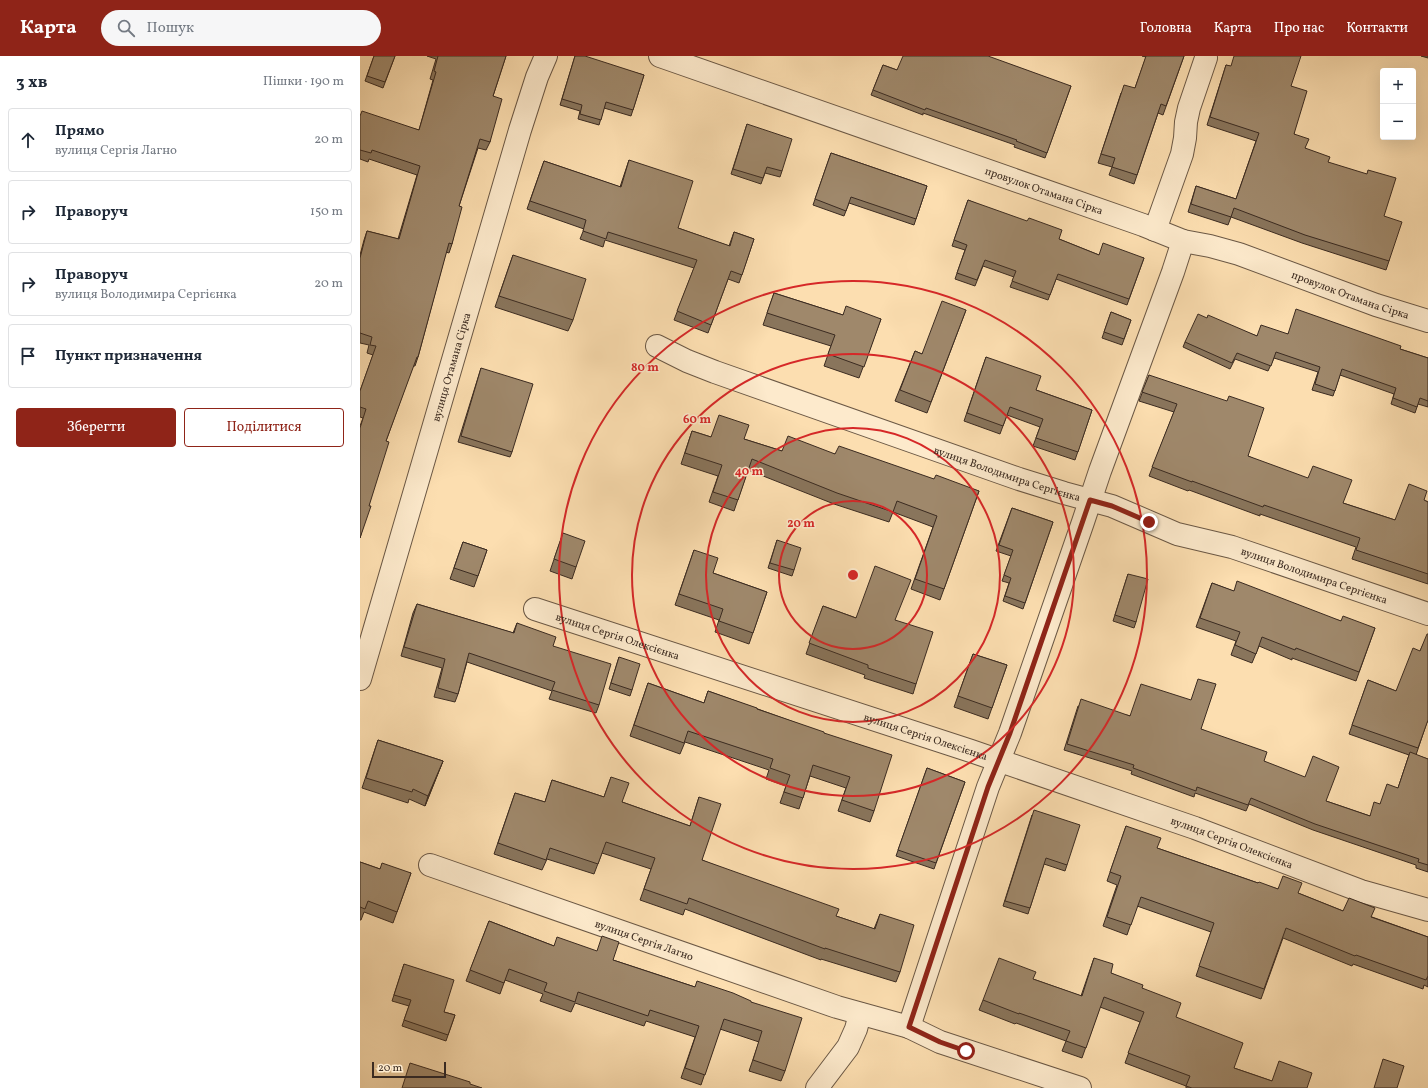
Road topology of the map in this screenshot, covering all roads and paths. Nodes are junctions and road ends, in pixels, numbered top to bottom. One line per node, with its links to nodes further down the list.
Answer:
1 (546, 56): 11 (street, вулиця Отамана Сірка)
2 (672, 58): 4 (street, провулок Отамана Сірка)
3 (1206, 58): 4 (street)
4 (1156, 230): 5 (street, провулок Отамана Сірка)
5 (1183, 241): 6 (street, провулок Отамана Сірка); 8 (street)
6 (1428, 321)
7 (657, 346): 8 (street, вулиця Володимира Сергієнка)
8 (1090, 500): 10 (street, вулиця Володимира Сергієнка); 12 (street)
9 (535, 609): 12 (street, вулиця Сергія Олексієнка)
10 (1428, 614)
11 (360, 679)
12 (999, 760): 14 (street, вулиця Сергія Олексієнка); 16 (street)
13 (430, 865): 15 (street, вулиця Сергія Лагно)
14 (1428, 910)
15 (860, 1014): 16 (street, вулиця Сергія Лагно); 17 (street)
16 (909, 1027): 18 (street, вулиця Сергія Лагно)
17 (817, 1088)
18 (1080, 1088)

